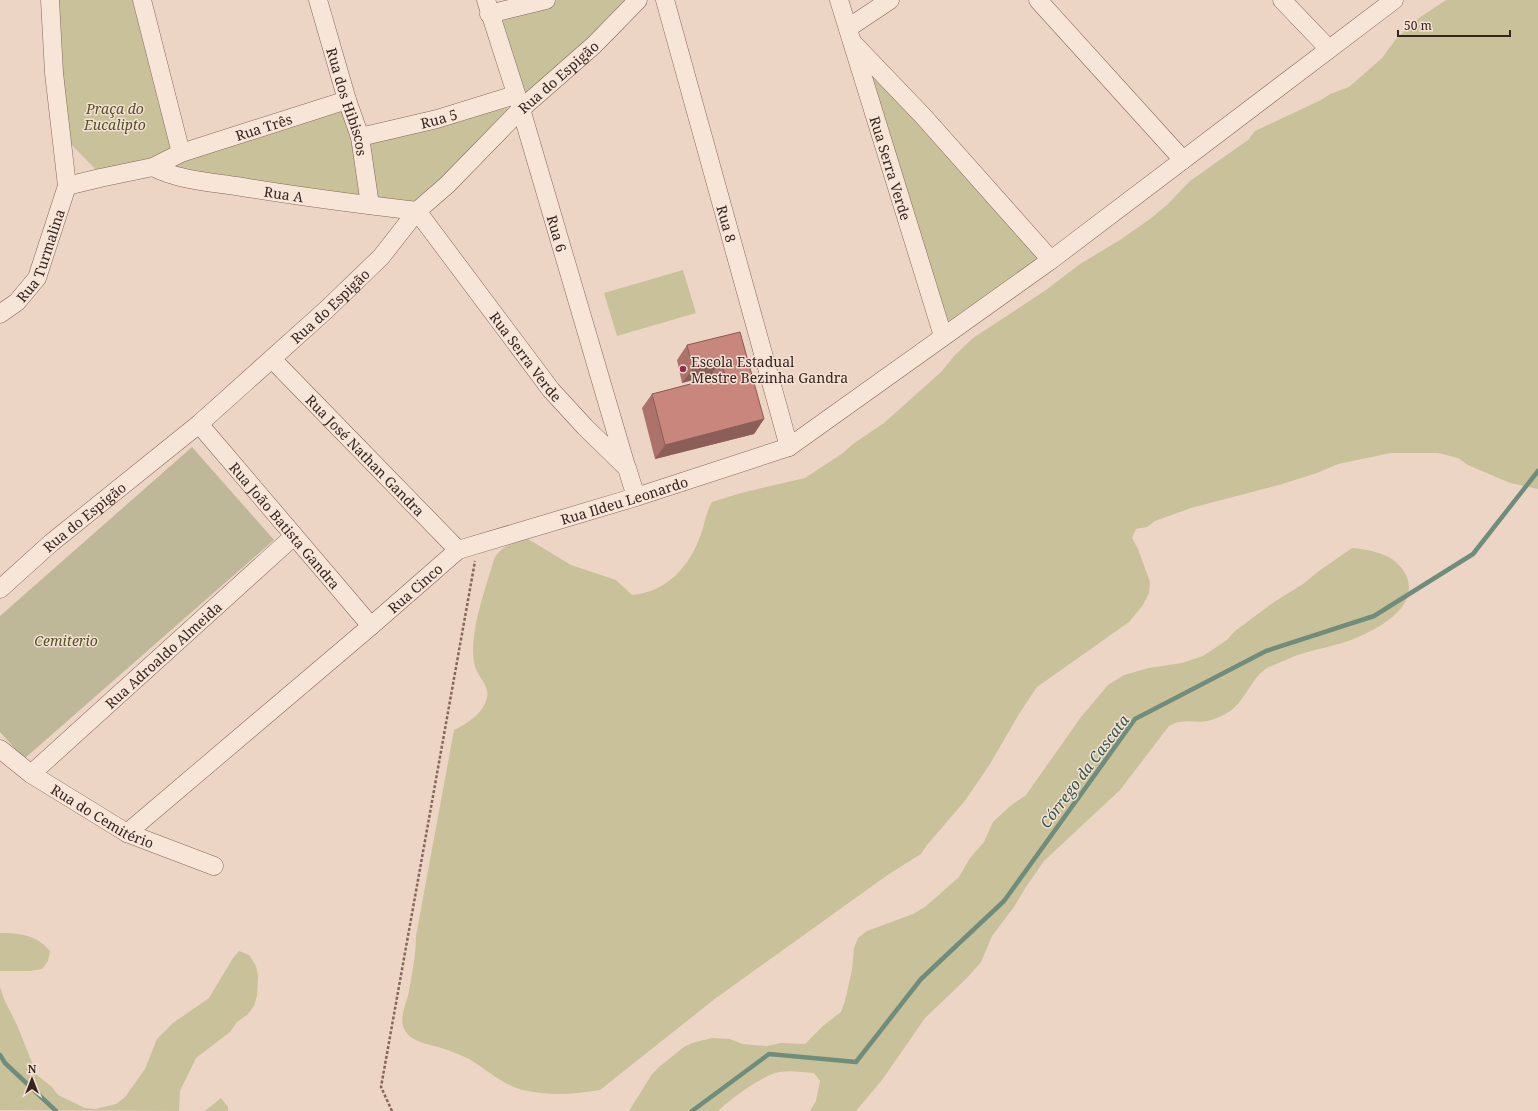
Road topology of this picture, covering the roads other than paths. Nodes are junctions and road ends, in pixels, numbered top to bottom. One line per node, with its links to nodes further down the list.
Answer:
1 (50, 0): 21 (street)
2 (142, 0): 18 (street)
3 (318, 0): 15 (street, Rua dos Hibiscos)
4 (546, 0): 12 (street)
5 (638, 0): 16 (street, Rua do Espigão)
6 (665, 0): 29 (street, Rua 8)
7 (839, 0): 13 (street, Rua Serra Verde)
8 (890, 0): 13 (street)
9 (1038, 0): 19 (street)
10 (1282, 0): 14 (street)
11 (1394, 0): 14 (street, Rua Ildeu Leonardo)
12 (487, 7): 16 (street, Rua 6)
13 (850, 36): 24 (street); 26 (street, Rua Serra Verde)
14 (1329, 49): 19 (street, Rua Ildeu Leonardo)
15 (347, 100): 17 (street, Rua dos Hibiscos); 18 (street, Rua Três)
16 (518, 102): 17 (street, Rua 5); 23 (street, Rua do Espigão); 30 (street, Rua 6)
17 (360, 137): 22 (street, Rua dos Hibiscos)
18 (181, 153): 20 (street)
19 (1183, 160): 24 (street, Rua Ildeu Leonardo)
20 (153, 167): 21 (street); 22 (street, Rua A)
21 (66, 186): 25 (street, Rua Turmalina)
22 (370, 205): 23 (street, Rua A)
23 (417, 211): 27 (street, Rua do Espigão); 30 (street, Rua Serra Verde)
24 (1051, 260): 26 (street, Rua Ildeu Leonardo)
25 (0, 314)
26 (943, 336): 29 (street, Rua Ildeu Leonardo)
27 (272, 359): 28 (street, Rua do Espigão); 33 (street, Rua José Nathan Gandra)
28 (199, 424): 32 (street, Rua João Batista Gandra); 34 (street, Rua do Espigão)
29 (789, 448): 31 (street, Rua Ildeu Leonardo)
30 (627, 468): 31 (street, Rua Serra Verde)
31 (636, 496): 33 (street, Rua Ildeu Leonardo)
32 (294, 536): 35 (street, Rua João Batista Gandra); 37 (street, Rua Adroaldo Almeida)
33 (458, 550): 35 (street, Rua Cinco)
34 (0, 588)
35 (371, 626): 38 (street, Rua Cinco)
36 (0, 749): 37 (street, Rua do Cemitério)
37 (31, 774): 38 (street, Rua do Cemitério)
38 (127, 833): 39 (street, Rua do Cemitério)
39 (214, 866)

